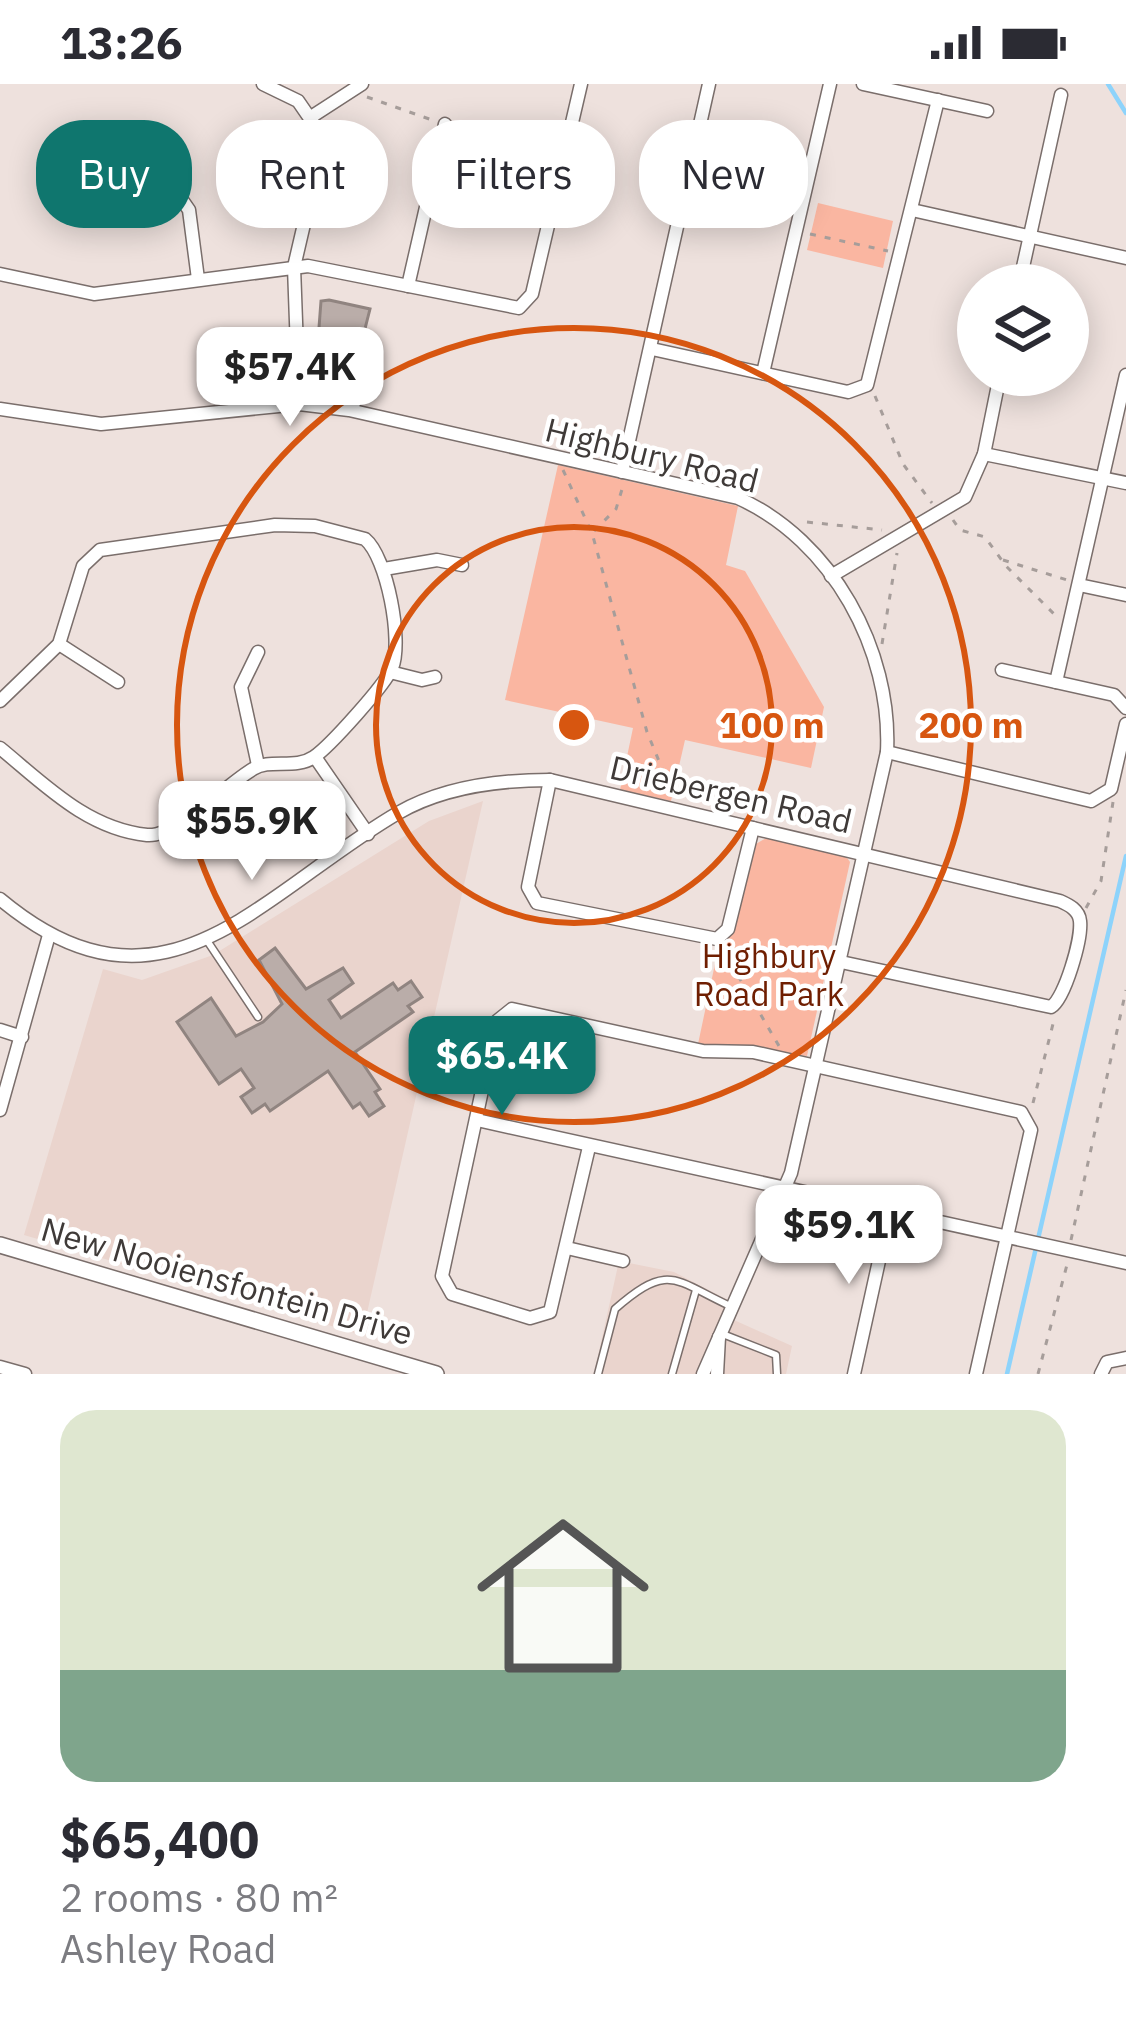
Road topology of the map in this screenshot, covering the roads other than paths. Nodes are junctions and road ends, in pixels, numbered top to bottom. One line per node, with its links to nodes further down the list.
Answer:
1 (263, 84): 10 (street)
2 (581, 84): 20 (street)
3 (710, 84): 21 (street)
4 (830, 84): 22 (street)
5 (863, 84): 8 (street)
6 (359, 87): 10 (street)
7 (1061, 95): 14 (street)
8 (938, 100): 9 (street); 11 (street)
9 (986, 111)
10 (311, 117): 17 (street)
11 (912, 210): 14 (street); 22 (street)
12 (191, 228): 19 (street)
13 (421, 228): 20 (street)
14 (1029, 236): 15 (street); 16 (street)
15 (1126, 258)
16 (1023, 264)
17 (294, 267): 19 (street); 20 (street); 26 (street)
18 (0, 274): 19 (street)
19 (198, 279)
20 (408, 286)
21 (652, 349): 22 (street); 30 (street)
22 (763, 373)
23 (1126, 375): 31 (street)
24 (359, 391): 28 (lane)
25 (995, 396): 29 (street)
26 (299, 404): 27 (street, Highbury Road); 28 (street, Highbury Road)
27 (0, 409)
28 (355, 412): 30 (street, Highbury Road)
29 (983, 454): 31 (street); 35 (street)
30 (625, 472): 35 (street, Highbury Road)
31 (1102, 477): 32 (street); 36 (street)
32 (1126, 483)
33 (463, 566): 34 (street)
34 (384, 569): 38 (street); 41 (street)
35 (832, 576): 49 (street, Highbury Road)
36 (1079, 585): 37 (street); 44 (street)
37 (1126, 595)
38 (59, 644): 43 (street); 45 (street)
39 (258, 652): 51 (street)
40 (1002, 670): 44 (street)
41 (390, 672): 42 (street); 50 (street)
42 (435, 677)
43 (118, 682)
44 (1056, 682): 46 (street)
45 (0, 701)
46 (1126, 708)
47 (1126, 724): 49 (street)
48 (0, 748): 51 (street)
49 (887, 752): 55 (street, Highbury Road)
50 (314, 757): 51 (street); 54 (street)
51 (258, 765)
52 (550, 780): 53 (street, Driebergen Road); 53 (street); 54 (street, Driebergen Road)
53 (753, 828): 55 (street, Driebergen Road)
54 (368, 833): 58 (street, Driebergen Road)
55 (863, 854): 59 (street, Highbury Road); 59 (street, Driebergen Road)
56 (0, 899): 57 (street, Driebergen Road)
57 (49, 935): 58 (street, Driebergen Road); 62 (street)
58 (206, 938): 60 (lane)
59 (841, 962): 63 (street, Highbury Road)
60 (258, 1017)
61 (0, 1030): 62 (street)
62 (22, 1037): 64 (street)
63 (816, 1066): 65 (street); 67 (street, Highbury Road); 69 (street)
64 (0, 1110)
65 (477, 1120): 66 (street); 71 (street)
66 (590, 1147): 67 (street); 71 (street)
67 (786, 1187): 68 (street); 75 (street, Highbury Road)
68 (890, 1210): 69 (street); 86 (street)
69 (1007, 1237): 73 (street); 87 (street)
70 (0, 1245): 80 (street, New Nooiensfontein Drive)
71 (567, 1248): 72 (street)
72 (623, 1261)
73 (1126, 1263)
74 (696, 1290): 75 (lane); 81 (lane); 82 (lane)
75 (730, 1306): 76 (street, Highbury Road)
76 (720, 1335): 83 (street, Highbury Road); 84 (street, Highbury Road); 85 (lane)
77 (1126, 1358): 88 (street)
78 (0, 1366): 79 (street)
79 (26, 1374)
80 (436, 1374)
81 (598, 1374)
82 (672, 1374)
83 (703, 1374)
84 (717, 1374)
85 (777, 1374)
86 (854, 1374)
87 (976, 1374)
88 (1101, 1374)

